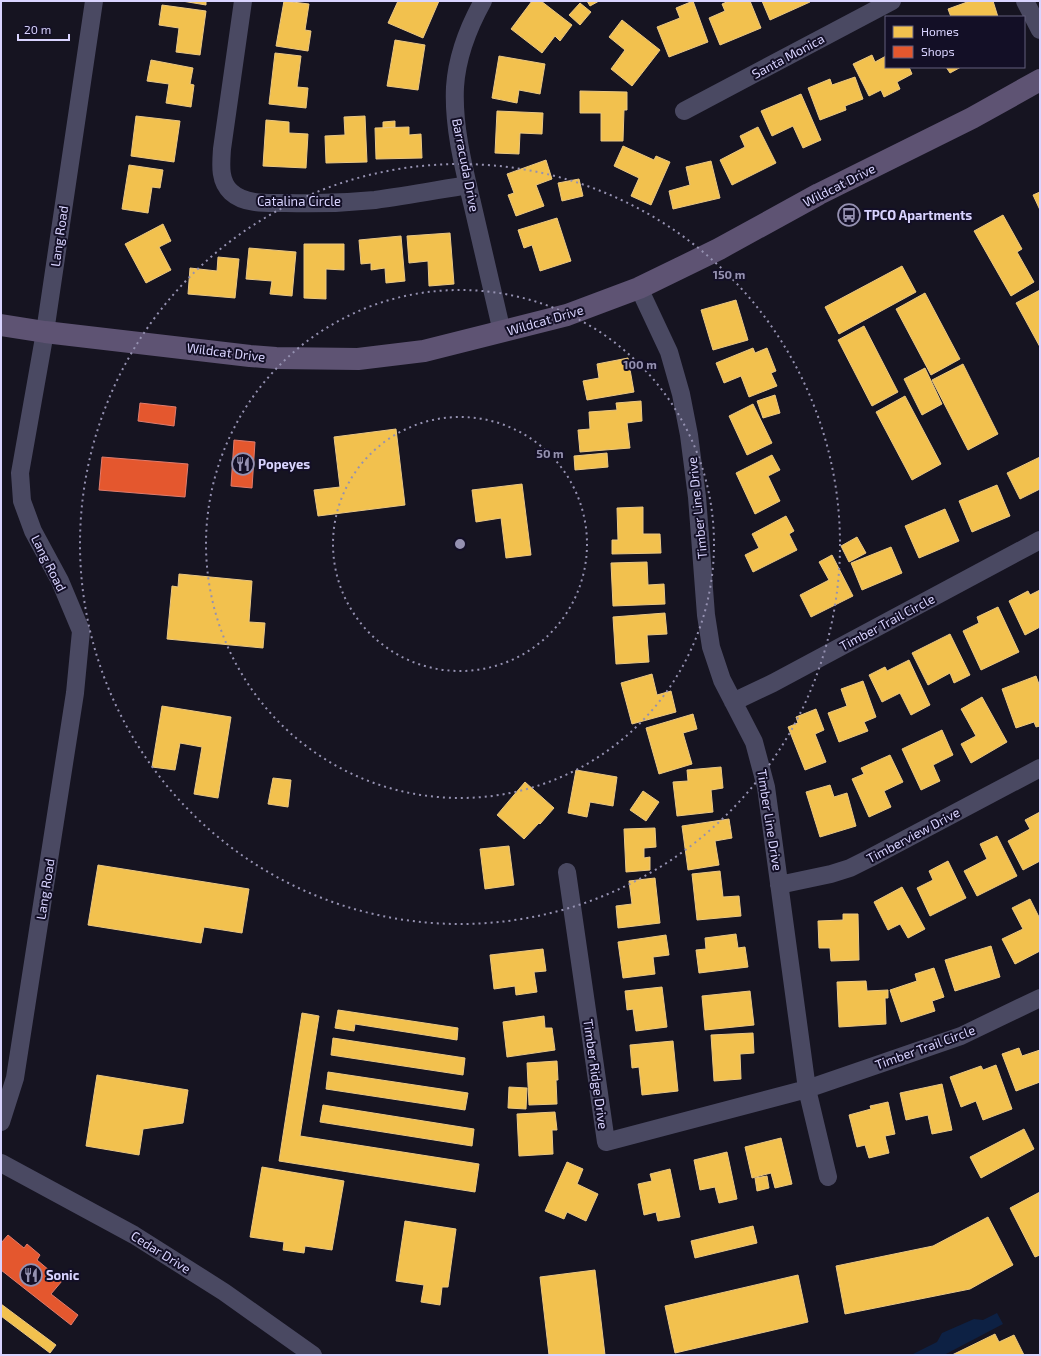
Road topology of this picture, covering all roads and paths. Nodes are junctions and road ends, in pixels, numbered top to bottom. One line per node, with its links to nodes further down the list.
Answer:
1 (94, 1): 12 (street, Lang Road)
2 (243, 1): 9 (street, Catalina Circle)
3 (483, 1): 9 (street, Barracuda Drive)
4 (892, 1): 8 (street, Santa Monica)
5 (1025, 1): 6 (street)
6 (1040, 30)
7 (1040, 80): 10 (main road, Wildcat Drive)
8 (684, 111)
9 (468, 185): 13 (street, Barracuda Drive)
10 (639, 288): 13 (main road, Wildcat Drive); 15 (street, Timber Line Drive)
11 (1, 325): 12 (main road, Wildcat Drive)
12 (45, 332): 13 (main road, Wildcat Drive); 21 (street, Lang Road)
13 (502, 332)
14 (1040, 540): 15 (street, Timber Trail Circle)
15 (733, 702): 18 (street, Timber Line Drive)
16 (1040, 768): 18 (street, Timberview Drive)
17 (567, 872): 20 (street, Timber Ridge Drive)
18 (779, 885): 20 (street, Timber Line Drive)
19 (1040, 998): 20 (street, Timber Trail Circle)
20 (807, 1089): 23 (street, Timber Line Drive)
21 (1, 1122)
22 (1, 1163): 24 (street, Cedar Drive)
23 (828, 1177)
24 (313, 1355)

